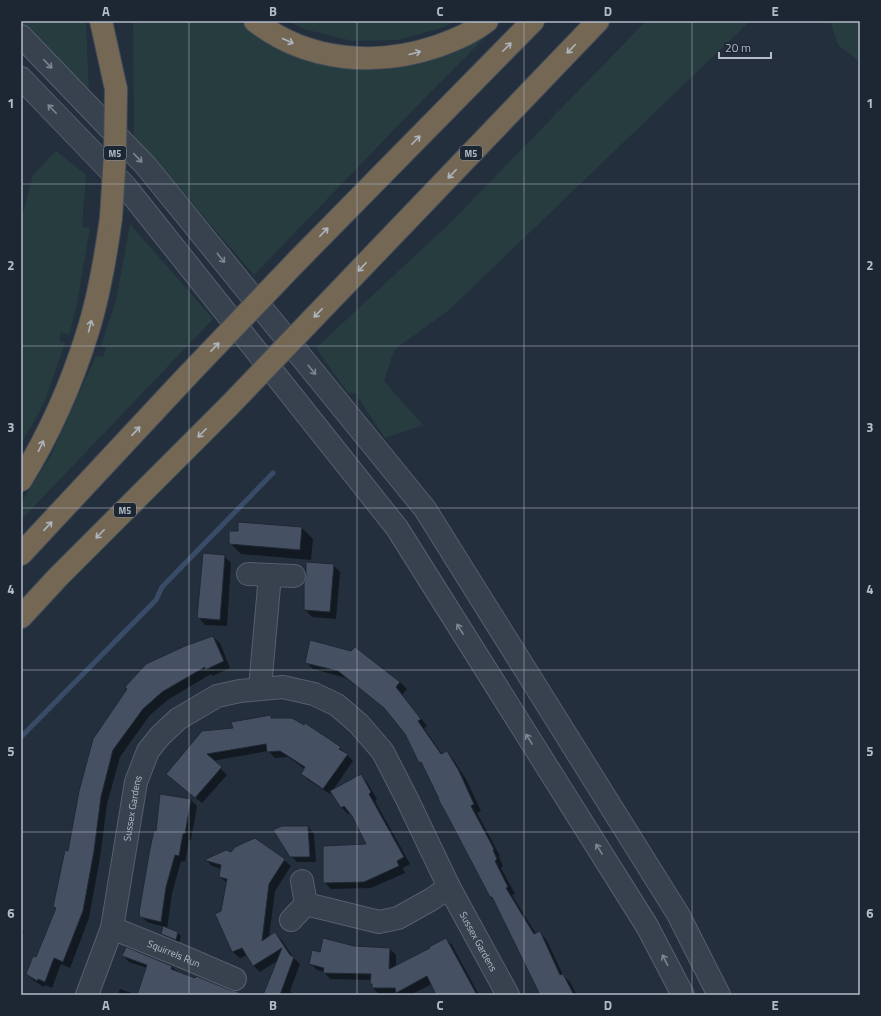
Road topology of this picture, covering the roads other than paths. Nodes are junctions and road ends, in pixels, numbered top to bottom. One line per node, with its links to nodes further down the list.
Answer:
1 (101, 21): 9 (highway, M5)
2 (117, 21): 9 (highway, M5)
3 (254, 21): 4 (highway, one-way to 4)
4 (487, 21)
5 (533, 21): 11 (highway, one-way to 5, bridge)
6 (598, 21): 15 (highway, M5, one-way to 15, bridge)
7 (21, 36): 24 (street, one-way to 24)
8 (21, 78): 23 (street, one-way to 8)
9 (116, 89): 10 (highway, M5, one-way to 9, bridge)
10 (21, 480)
11 (21, 554)
12 (248, 574): 13 (street)
13 (270, 575): 14 (street); 16 (street)
14 (294, 576)
15 (21, 617)
16 (260, 688): 18 (street, Sussex Gardens); 19 (street, Sussex Gardens)
17 (302, 882): 18 (street)
18 (450, 887): 22 (street, Sussex Gardens)
19 (112, 928): 20 (street, Squirrels Run); 21 (street, Sussex Gardens)
20 (235, 979)
21 (88, 995)
22 (508, 995)
23 (683, 995)
24 (720, 995)

